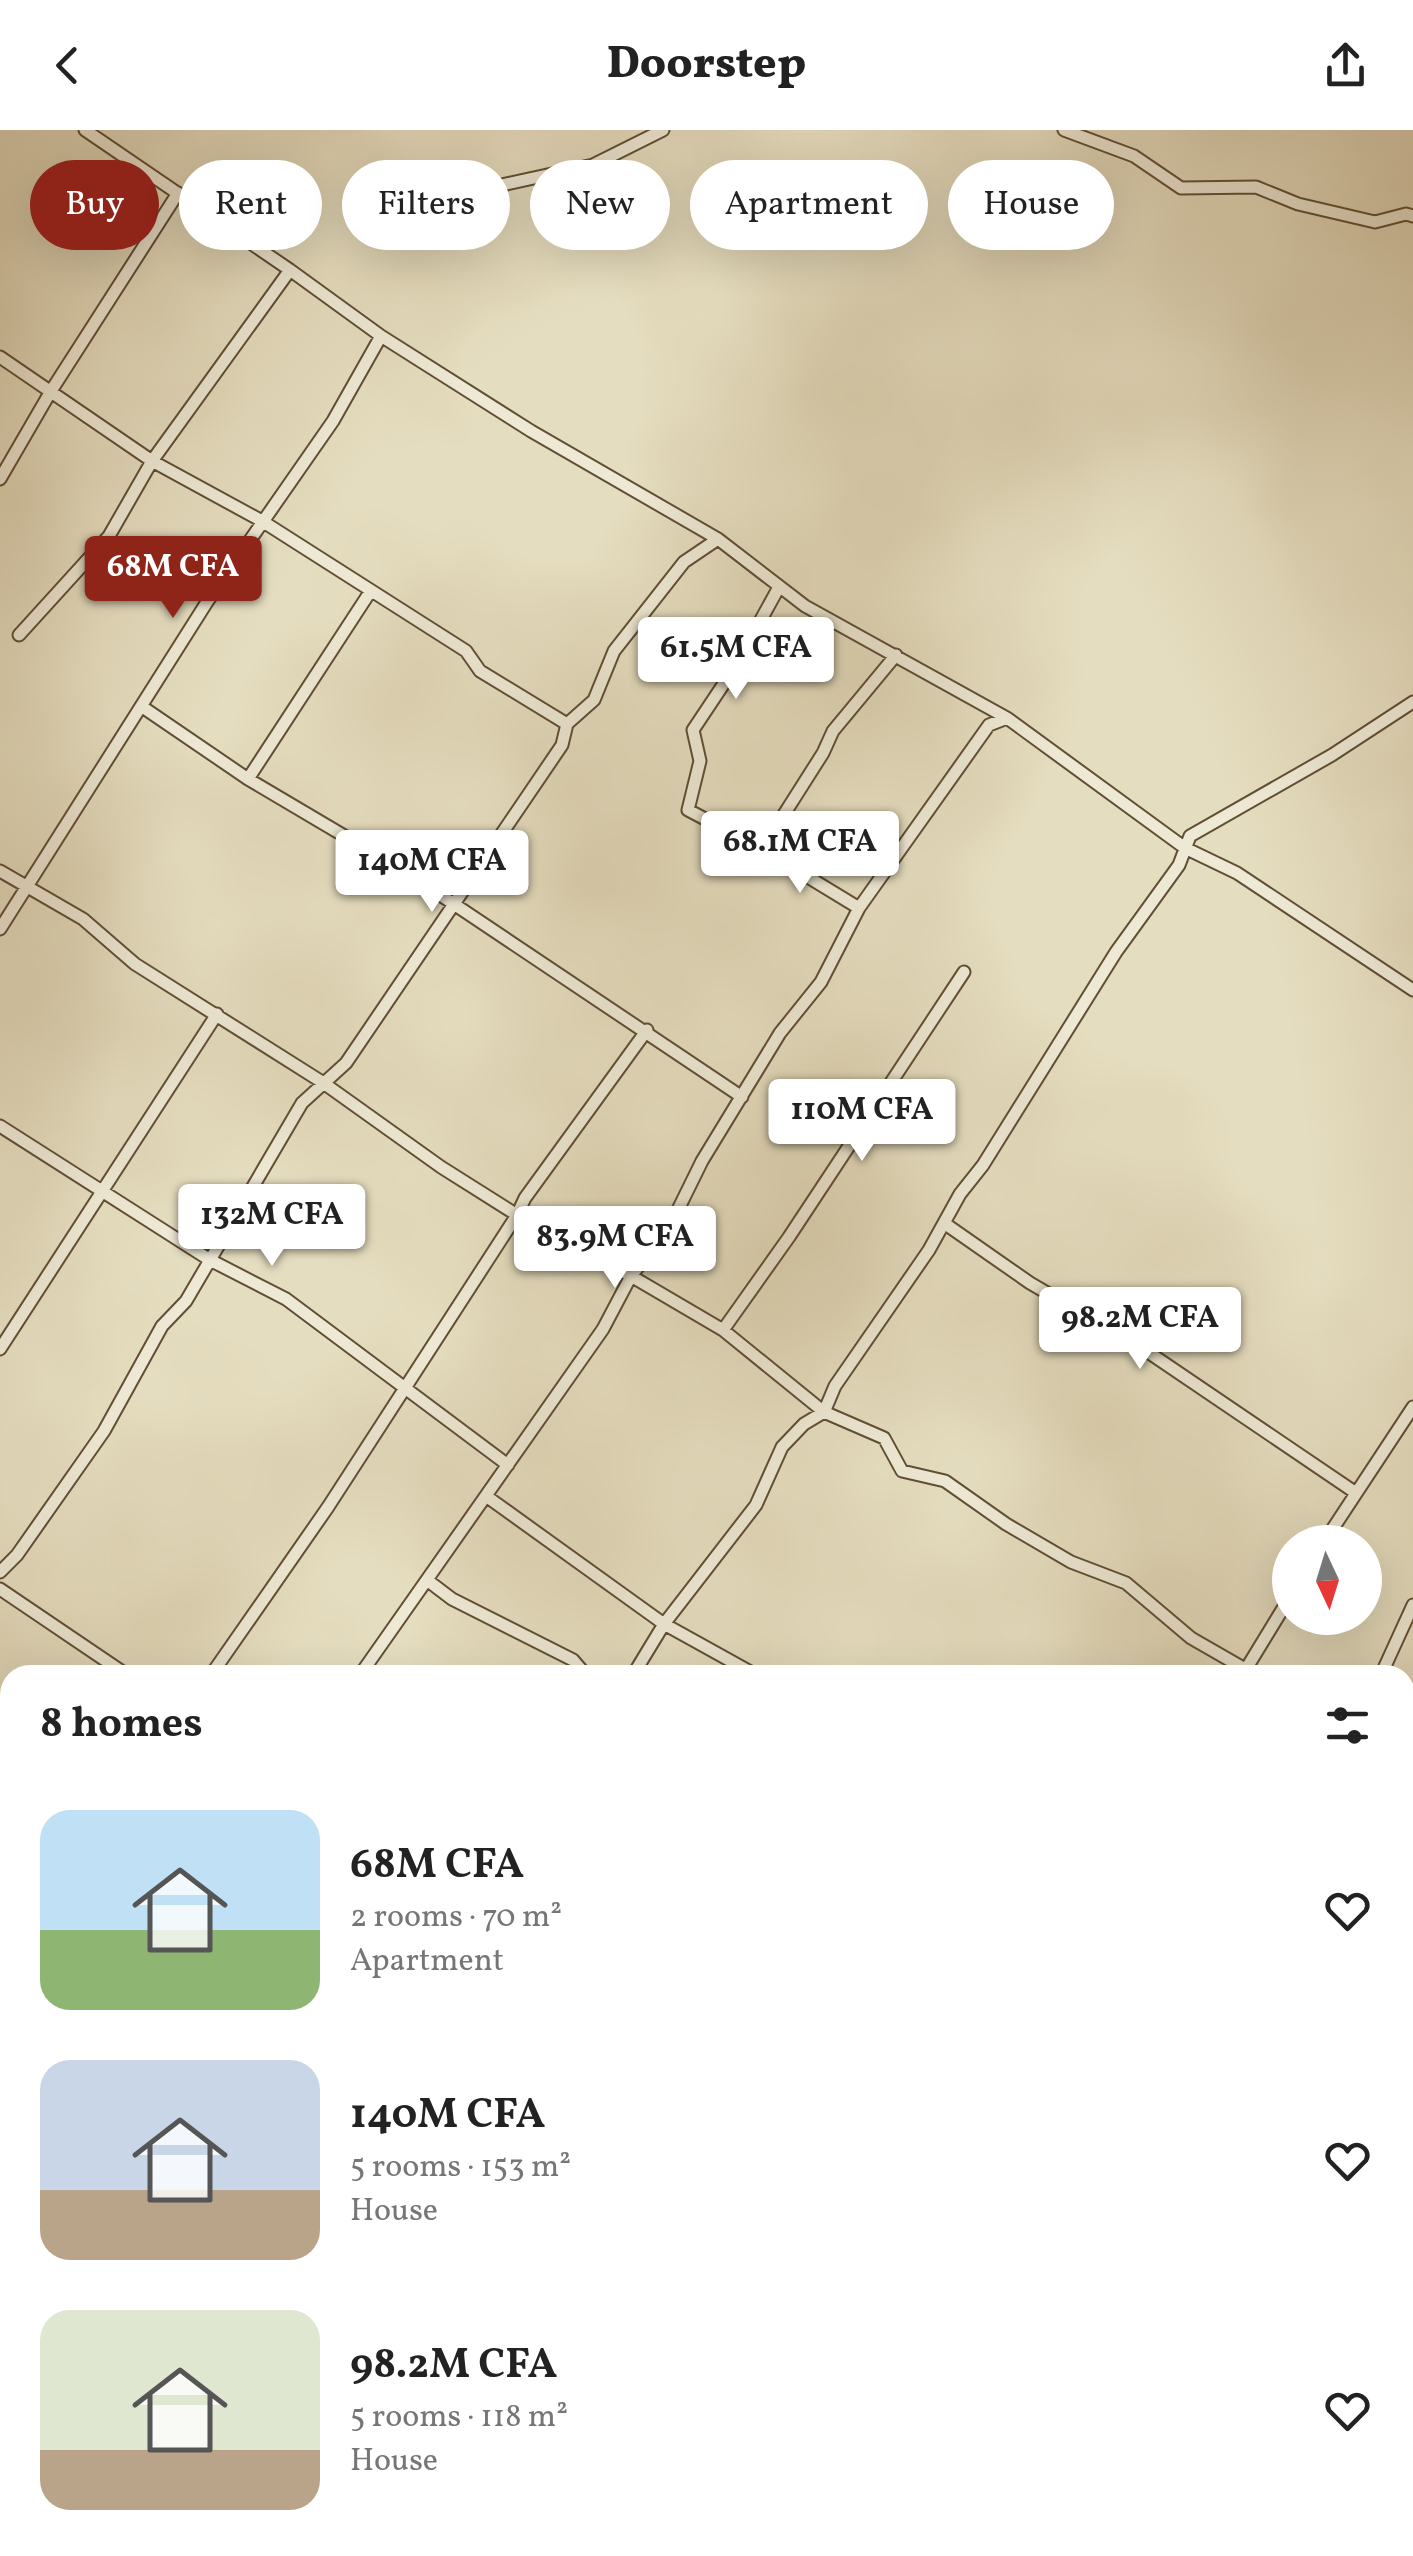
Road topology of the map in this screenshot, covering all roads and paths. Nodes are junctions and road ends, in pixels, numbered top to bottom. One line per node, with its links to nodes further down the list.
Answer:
1 (85, 130): 5 (street)
2 (664, 130): 4 (street)
3 (1064, 130): 6 (street)
4 (510, 183)
5 (178, 192): 7 (street); 10 (street)
6 (1413, 216)
7 (290, 270): 8 (street); 11 (street)
8 (381, 336): 13 (street); 14 (street)
9 (0, 357): 10 (street)
10 (51, 391): 11 (street); 12 (street)
11 (152, 461): 13 (street); 17 (street)
12 (0, 479)
13 (262, 521): 16 (street); 20 (street)
14 (718, 539): 15 (street); 22 (street)
15 (780, 587): 18 (street); 24 (street)
16 (370, 592): 22 (street); 23 (street)
17 (19, 635)
18 (896, 655): 21 (street); 24 (street)
19 (1413, 702): 25 (street)
20 (141, 706): 23 (street); 27 (street)
21 (1007, 718): 25 (street); 29 (street)
22 (568, 724): 28 (street)
23 (248, 779): 28 (street)
24 (762, 848): 29 (street)
25 (1186, 848): 32 (street); 40 (street)
26 (0, 871): 27 (street)
27 (25, 886): 30 (street); 33 (street)
28 (453, 906): 34 (street); 35 (street)
29 (860, 908): 36 (street)
30 (0, 929)
31 (964, 972): 43 (street)
32 (1413, 990)
33 (217, 1014): 35 (street); 38 (street)
34 (647, 1030): 36 (street); 39 (street)
35 (322, 1082): 39 (street); 41 (street)
36 (742, 1096): 42 (street)
37 (0, 1126): 38 (street)
38 (102, 1192): 41 (street); 44 (street)
39 (517, 1215): 42 (street); 45 (street)
40 (944, 1222): 47 (street); 49 (street)
41 (210, 1260): 45 (street); 52 (street)
42 (631, 1276): 43 (street); 48 (street)
43 (723, 1330): 47 (street)
44 (0, 1349)
45 (406, 1388): 48 (street); 59 (street)
46 (1413, 1407): 49 (street)
47 (824, 1412): 56 (street); 64 (street)
48 (508, 1465): 50 (street)
49 (1356, 1493): 51 (street)
50 (486, 1496): 53 (street); 56 (street)
51 (1335, 1525)
52 (0, 1572)
53 (427, 1580): 60 (street); 61 (street)
54 (0, 1589): 58 (street)
55 (1413, 1604): 66 (street)
56 (664, 1624): 62 (street); 63 (street)
57 (1272, 1628): 65 (street)
58 (112, 1665)
59 (217, 1665)
60 (367, 1665)
61 (577, 1665)
62 (639, 1665)
63 (738, 1665)
64 (1233, 1665)
65 (1251, 1665)
66 (1386, 1665)

